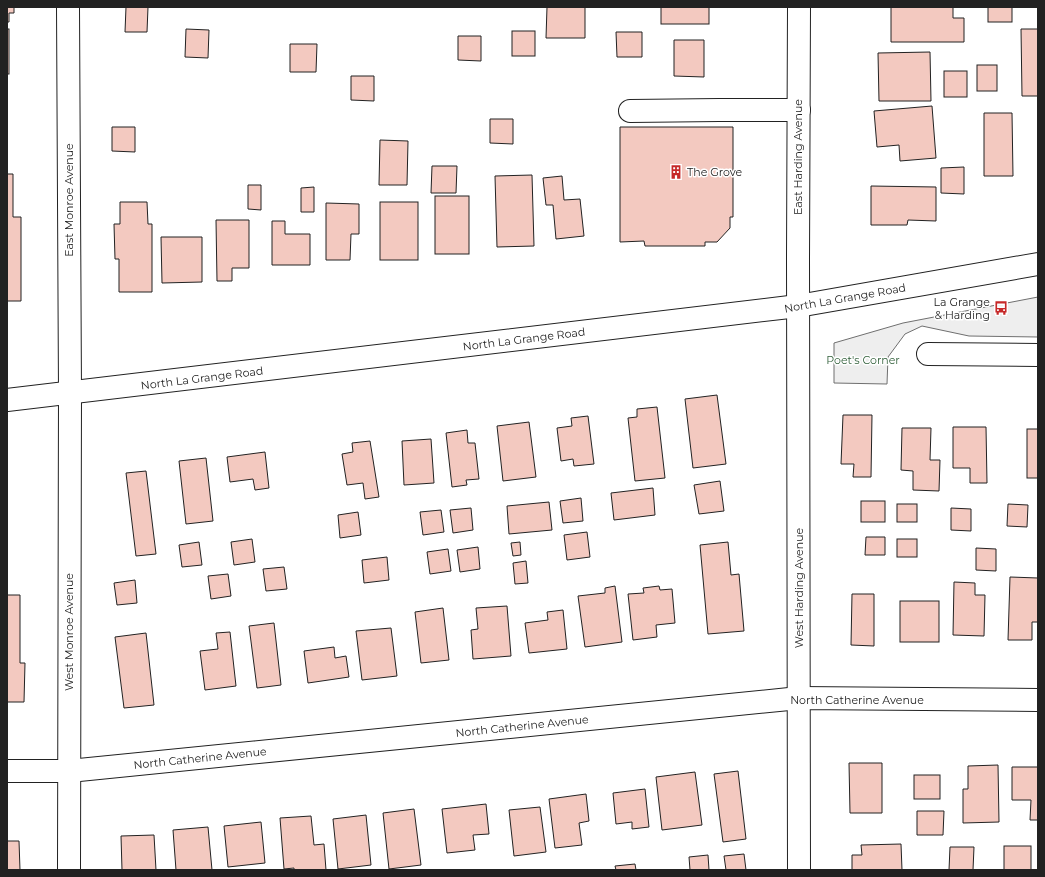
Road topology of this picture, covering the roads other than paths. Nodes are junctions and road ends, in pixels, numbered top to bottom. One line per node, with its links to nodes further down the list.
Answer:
1 (68, 7): 9 (street, East Monroe Avenue)
2 (800, 7): 3 (street, East Harding Avenue)
3 (799, 110): 4 (street); 6 (street, East Harding Avenue)
4 (630, 111)
5 (1038, 264): 6 (street, North La Grange Road)
6 (798, 306): 9 (street, North La Grange Road); 11 (street, West Harding Avenue)
7 (928, 354): 8 (street)
8 (1038, 355)
9 (70, 393): 10 (street, North La Grange Road); 14 (street, West Monroe Avenue)
10 (7, 400)
11 (799, 698): 12 (street, North Catherine Avenue); 14 (street, North Catherine Avenue); 16 (street, West Harding Avenue)
12 (1038, 700)
13 (7, 771): 14 (street, North Catherine Avenue)
14 (69, 771): 15 (street, West Monroe Avenue)
15 (69, 870)
16 (799, 870)

